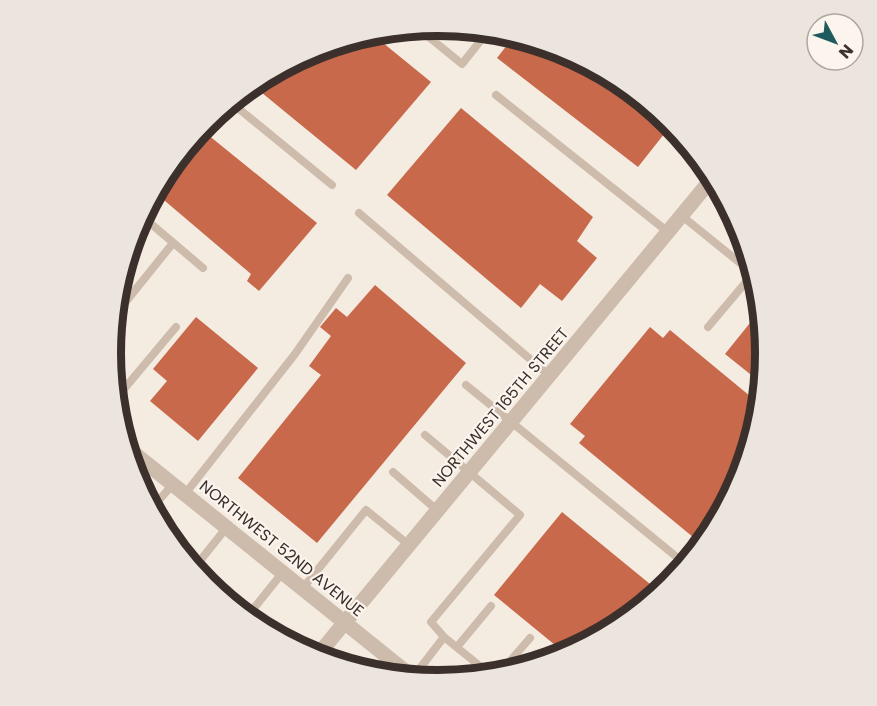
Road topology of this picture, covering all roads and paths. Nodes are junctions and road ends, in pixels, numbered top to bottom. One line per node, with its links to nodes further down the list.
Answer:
1 (428, 36): 2 (lane)
2 (482, 39)
3 (496, 95): 10 (lane)
4 (238, 108): 5 (lane)
5 (332, 185)
6 (707, 185): 8 (street, NORTHWEST 165TH STREET)
7 (359, 213): 19 (lane)
8 (682, 216): 10 (street, NORTHWEST 165TH STREET); 12 (lane)
9 (150, 223): 11 (lane)
10 (668, 232): 19 (street, NORTHWEST 165TH STREET)
11 (173, 243): 13 (lane); 16 (lane)
12 (743, 266)
13 (203, 268)
14 (348, 278): 27 (lane)
15 (747, 281): 18 (lane)
16 (126, 302)
17 (176, 327): 21 (lane)
18 (708, 327)
19 (550, 376): 22 (street, NORTHWEST 165TH STREET)
20 (466, 385): 22 (lane)
21 (124, 390)
22 (512, 422): 26 (street, NORTHWEST 165TH STREET); 32 (lane)
23 (425, 435): 26 (lane)
24 (139, 457): 27 (street, NORTHWEST 52ND AVENUE)
25 (393, 472): 29 (lane)
26 (470, 472): 29 (street, NORTHWEST 165TH STREET); 39 (lane)
27 (179, 489): 28 (lane); 30 (street, NORTHWEST 52ND AVENUE)
28 (159, 503)
29 (438, 511): 31 (street, NORTHWEST 165TH STREET)
30 (227, 527): 33 (lane); 34 (street, NORTHWEST 52ND AVENUE)
31 (410, 545): 35 (lane); 38 (street, NORTHWEST 165TH STREET)
32 (679, 559)
33 (199, 561)
34 (283, 572): 35 (street, NORTHWEST 52ND AVENUE); 37 (lane)
35 (303, 588): 38 (street, NORTHWEST 52ND AVENUE)
36 (491, 606): 41 (lane)
37 (253, 610)
38 (345, 623): 42 (street, NORTHWEST 165TH STREET); 45 (street, NORTHWEST 52ND AVENUE)
39 (444, 637): 41 (lane); 46 (lane)
40 (530, 638): 43 (lane)
41 (457, 647): 44 (lane)
42 (324, 648)
43 (510, 662)
44 (481, 667)
45 (402, 668)
46 (417, 669)

